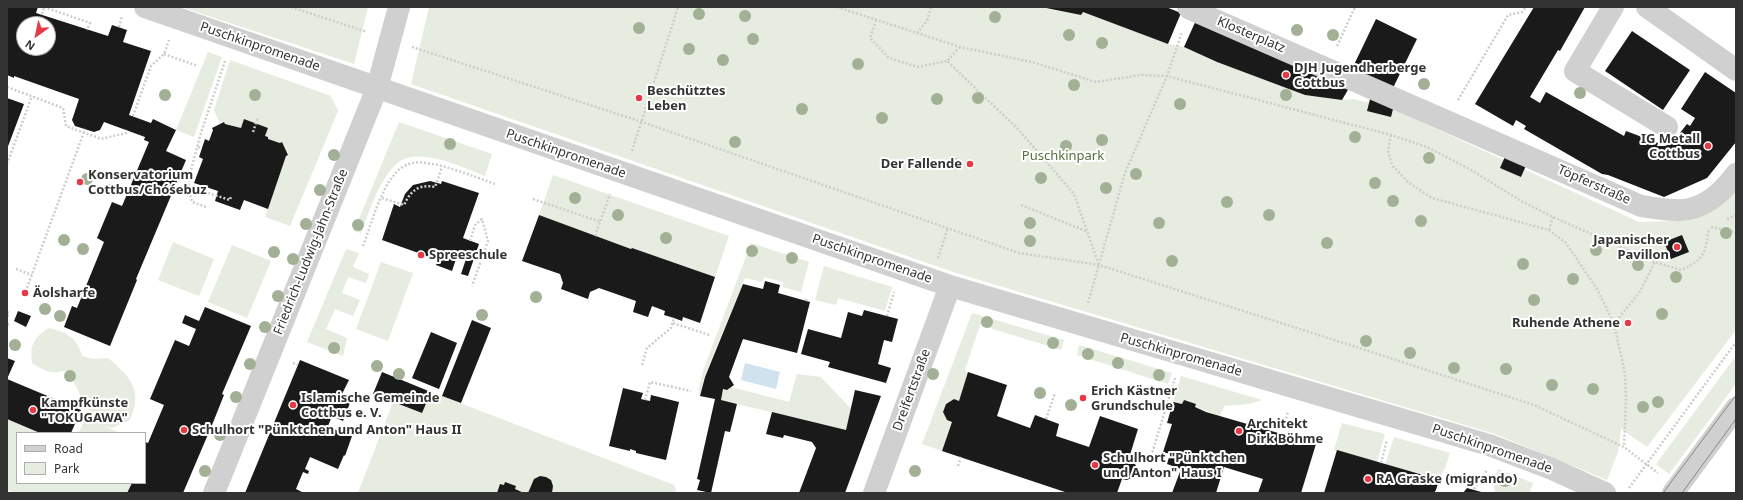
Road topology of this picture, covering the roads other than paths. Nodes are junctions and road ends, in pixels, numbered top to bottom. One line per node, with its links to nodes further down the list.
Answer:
1 (145, 7): 7 (street, Puschkinpromenade)
2 (399, 7): 7 (street, Friedrich-Ludwig-Jahn-Straße)
3 (1612, 7): 9 (street)
4 (1647, 7): 6 (street)
5 (1189, 8): 8 (street, Klosterplatz)
6 (1736, 70)
7 (377, 88): 11 (street, Puschkinpromenade); 13 (street, Friedrich-Ludwig-Jahn-Straße)
8 (1446, 120): 10 (street, Töpferstraße)
9 (1667, 127)
10 (1736, 174)
11 (940, 283): 14 (street, Dreifertstraße); 15 (street, Puschkinpromenade)
12 (1736, 408): 16 (street)
13 (214, 493)
14 (874, 493)
15 (1605, 493)
16 (1673, 493)

